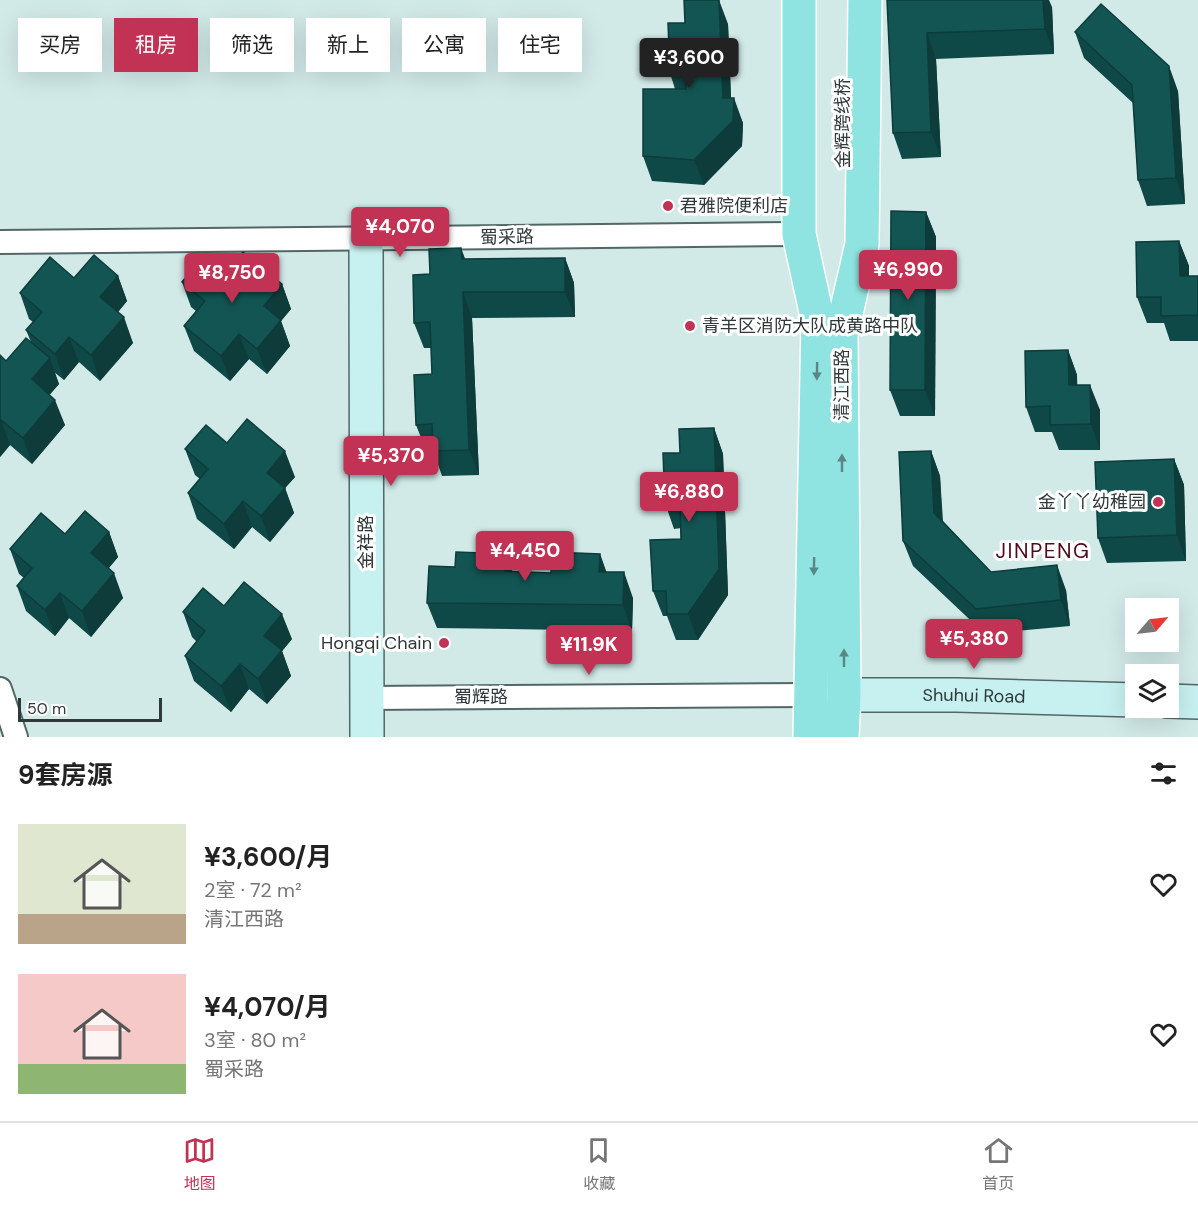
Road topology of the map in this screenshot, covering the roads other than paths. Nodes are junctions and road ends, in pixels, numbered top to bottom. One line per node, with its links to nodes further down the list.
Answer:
1 (799, 0): 6 (main road)
2 (819, 0): 6 (main road, 金辉跨线桥)
3 (844, 0): 6 (main road, 金辉跨线桥)
4 (865, 0): 8 (main road, 清江西路)
5 (366, 238): 6 (street, 蜀采路); 7 (street, 蜀采路); 12 (street, 金祥路)
6 (819, 240): 8 (main road)
7 (0, 242)
8 (830, 328): 10 (main road, 清江西路, one-way to 10); 11 (main road, 清江西路, one-way to 8)
9 (0, 689): 16 (street)
10 (812, 695): 11 (street, Shuhui Road); 12 (street, 蜀辉路); 18 (main road, 清江西路)
11 (844, 695): 13 (street, Shuhui Road); 19 (main road, 清江西路)
12 (366, 698): 17 (street, 金祥路)
13 (1125, 700)
14 (1179, 701): 15 (street)
15 (1198, 702)
16 (16, 737)
17 (367, 737)
18 (810, 737)
19 (842, 737)

